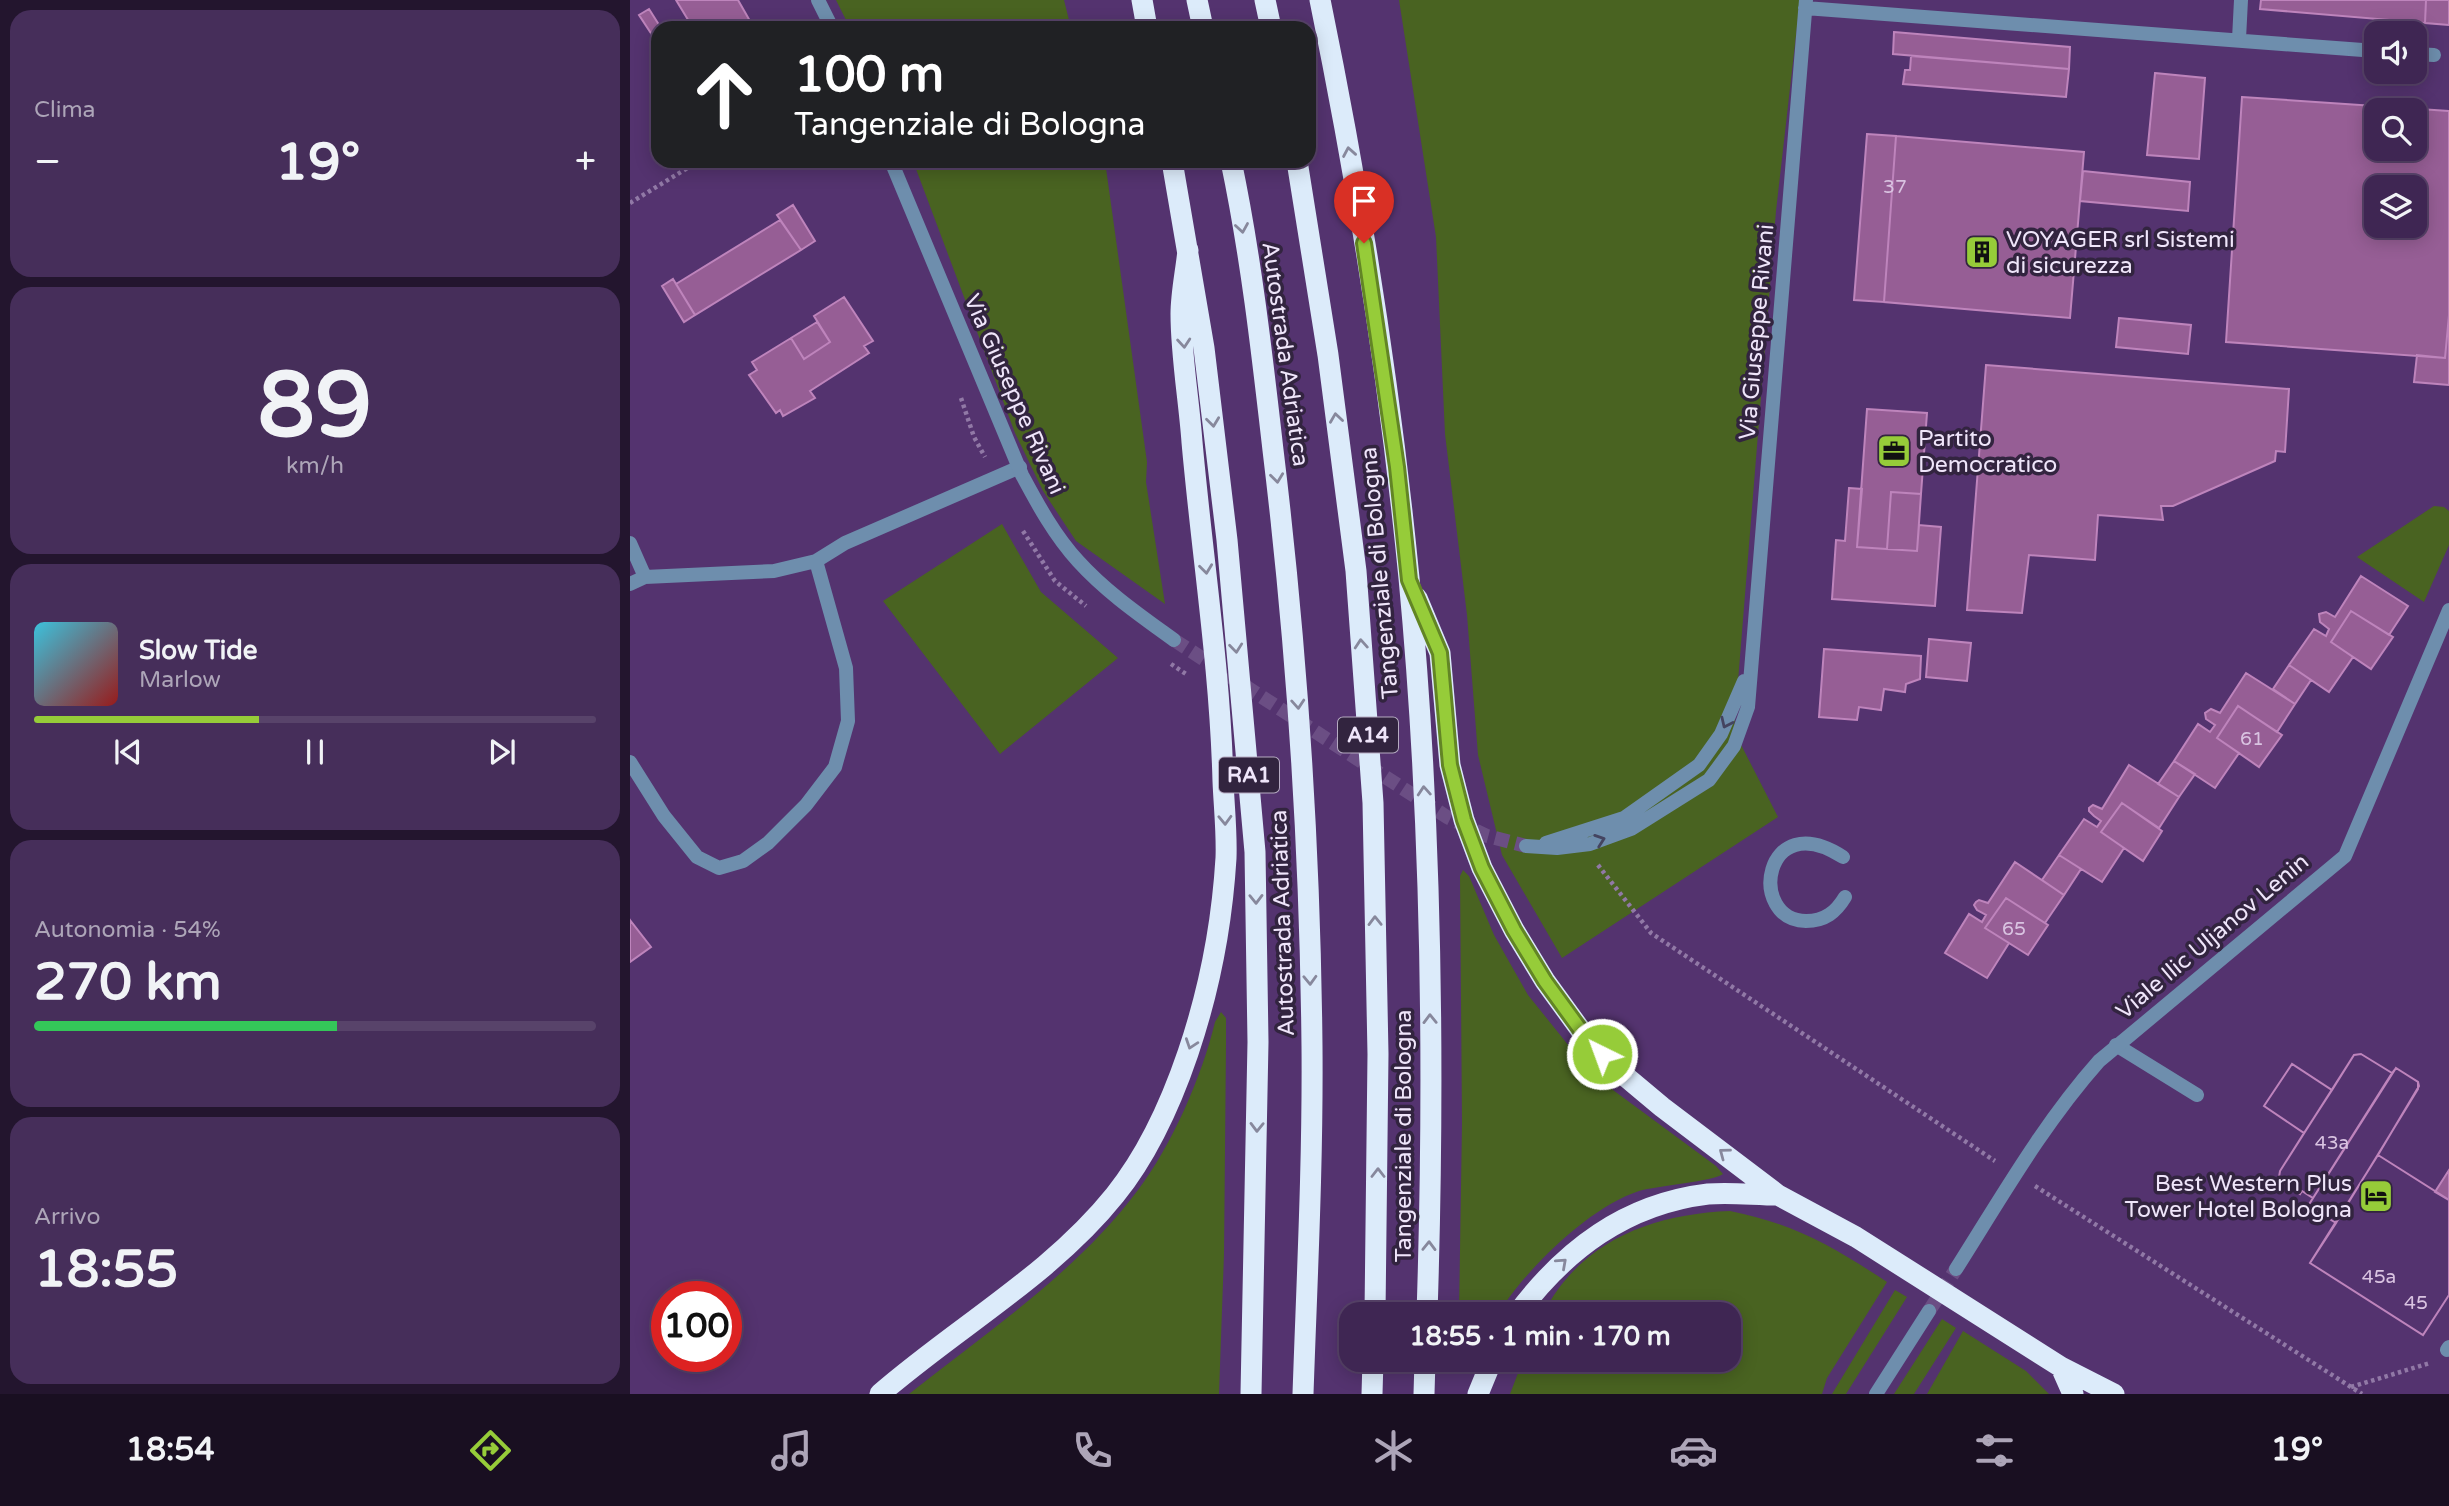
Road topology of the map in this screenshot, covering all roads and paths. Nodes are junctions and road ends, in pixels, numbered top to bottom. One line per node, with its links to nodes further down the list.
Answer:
1 (818, 0): 8 (street)
2 (1143, 0): 9 (highway)
3 (1197, 0): 10 (highway)
4 (1265, 0): 11 (highway)
5 (1320, 0): 27 (highway, Tangenziale di Bologna, one-way to 5)
6 (2241, 0): 12 (street)
7 (1805, 4): 12 (street, Via Giuseppe Rivani); 32 (street, Via Giuseppe Rivani)
8 (828, 21)
9 (1146, 21)
10 (1202, 21)
11 (1270, 21)
12 (2239, 39): 13 (street, Via Giuseppe Rivani)
13 (2364, 50)
14 (2427, 55): 15 (street)
15 (2434, 55)
16 (688, 168): 21 (path)
17 (894, 168): 23 (street, Via Giuseppe Rivani)
18 (1173, 168): 22 (highway, RA1)
19 (1232, 168): 53 (highway, Autostrada Adriatica, one-way to 53)
20 (1298, 168): 41 (highway, Autostrada Adriatica / A14, one-way to 20)
21 (630, 203)
22 (1188, 250): 51 (highway, one-way to 51); 52 (highway, RA1, one-way to 52)
23 (1020, 467): 25 (street); 30 (street, Via Giuseppe Rivani)
24 (630, 543): 26 (street)
25 (816, 561): 26 (street); 31 (street)
26 (645, 577): 28 (street)
27 (1409, 580): 39 (highway, one-way to 27); 42 (highway, Tangenziale di Bologna, one-way to 27)
28 (630, 584)
29 (2449, 610): 36 (street, Viale Ilic Uljanov Lenin)
30 (1174, 640)
31 (630, 762)
32 (1529, 846)
33 (1595, 857): 38 (path)
34 (1843, 857): 35 (street)
35 (1845, 897)
36 (2116, 1045): 37 (street); 38 (street, Viale Ilic Uljanov Lenin)
37 (2197, 1095)
38 (2016, 1174): 40 (street, Viale Ilic Uljanov Lenin); 50 (path)
39 (1778, 1195): 43 (highway, one-way to 39); 46 (highway)
40 (1956, 1269)
41 (1375, 1302)
42 (1427, 1302)
43 (1526, 1302)
44 (1929, 1311): 57 (street)
45 (2448, 1349): 50 (path)
46 (2061, 1367): 58 (highway); 59 (highway)
47 (1373, 1372): 54 (highway)
48 (1425, 1372): 55 (highway)
49 (1487, 1372): 56 (highway)
50 (2351, 1387): 60 (path)
51 (880, 1394)
52 (1251, 1394)
53 (1303, 1394)
54 (1372, 1394)
55 (1424, 1394)
56 (1478, 1394)
57 (1876, 1394)
58 (2073, 1394)
59 (2115, 1394)
60 (2362, 1394)

